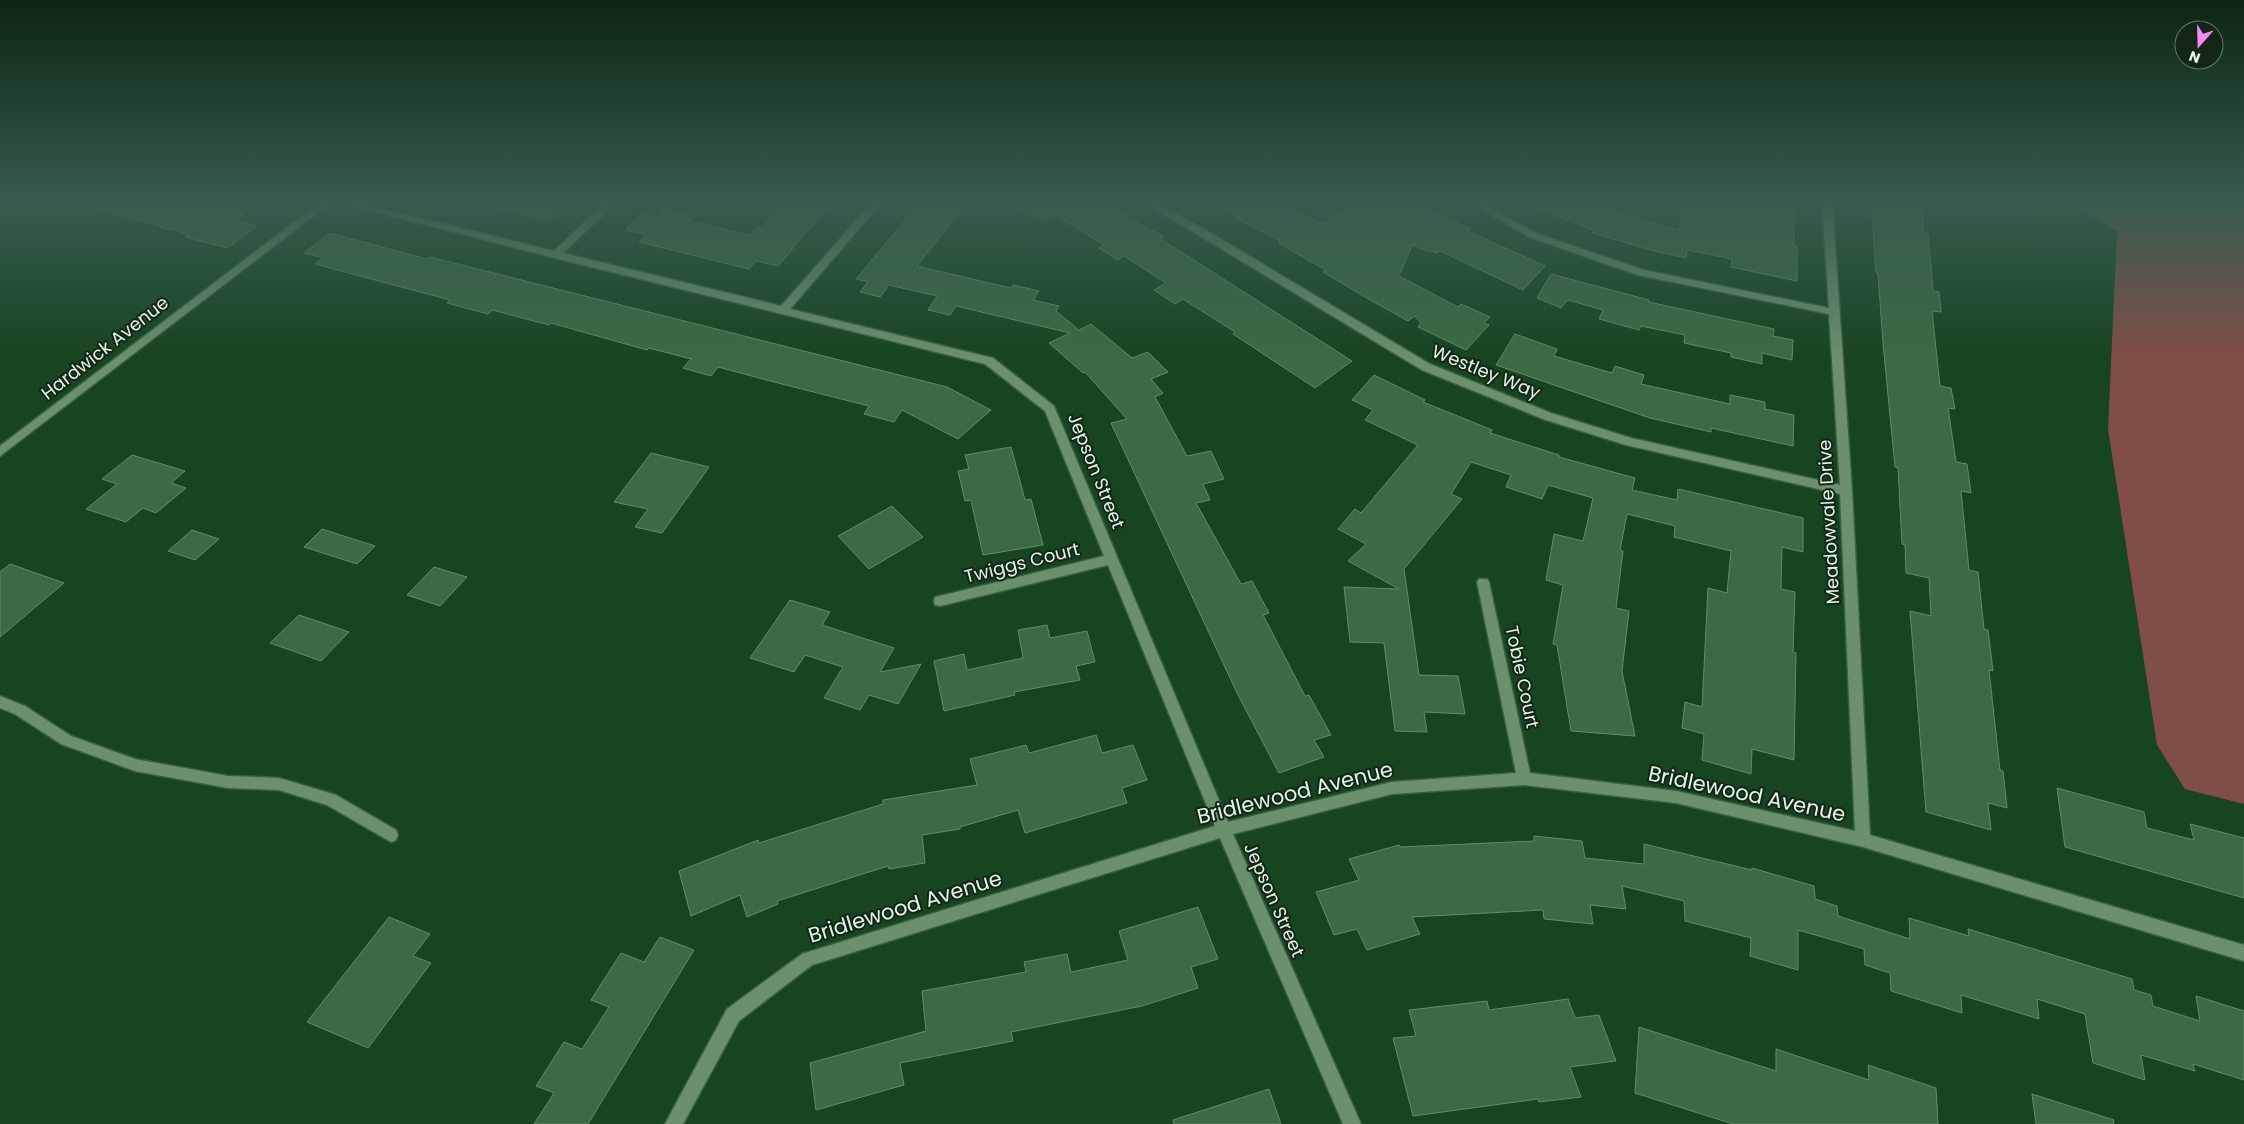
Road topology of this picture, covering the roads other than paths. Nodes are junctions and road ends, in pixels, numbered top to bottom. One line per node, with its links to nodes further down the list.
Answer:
1 (259, 253): 10 (street, Hardwick Avenue)
2 (549, 253): 7 (street, Jepson Street)
3 (832, 253): 8 (street)
4 (1238, 253): 11 (street, Westley Way)
5 (1585, 253): 9 (street)
6 (1830, 253): 9 (street, Meadowvale Drive)
7 (555, 255): 8 (street, Jepson Street)
8 (784, 309): 12 (street, Jepson Street)
9 (1834, 312): 11 (street, Meadowvale Drive)
10 (0, 452)
11 (1846, 491): 19 (street, Meadowvale Drive)
12 (1111, 559): 14 (street, Twiggs Court); 17 (street, Jepson Street)
13 (1483, 582): 16 (street, Tobie Court)
14 (940, 601)
15 (0, 702): 18 (street)
16 (1524, 779): 17 (street, Bridlewood Avenue); 19 (street, Bridlewood Avenue)
17 (1224, 830): 21 (street, Bridlewood Avenue); 22 (street, Jepson Street)
18 (391, 835)
19 (1863, 840): 20 (street, Bridlewood Avenue)
20 (2244, 953)
21 (674, 1124)
22 (1352, 1124)

